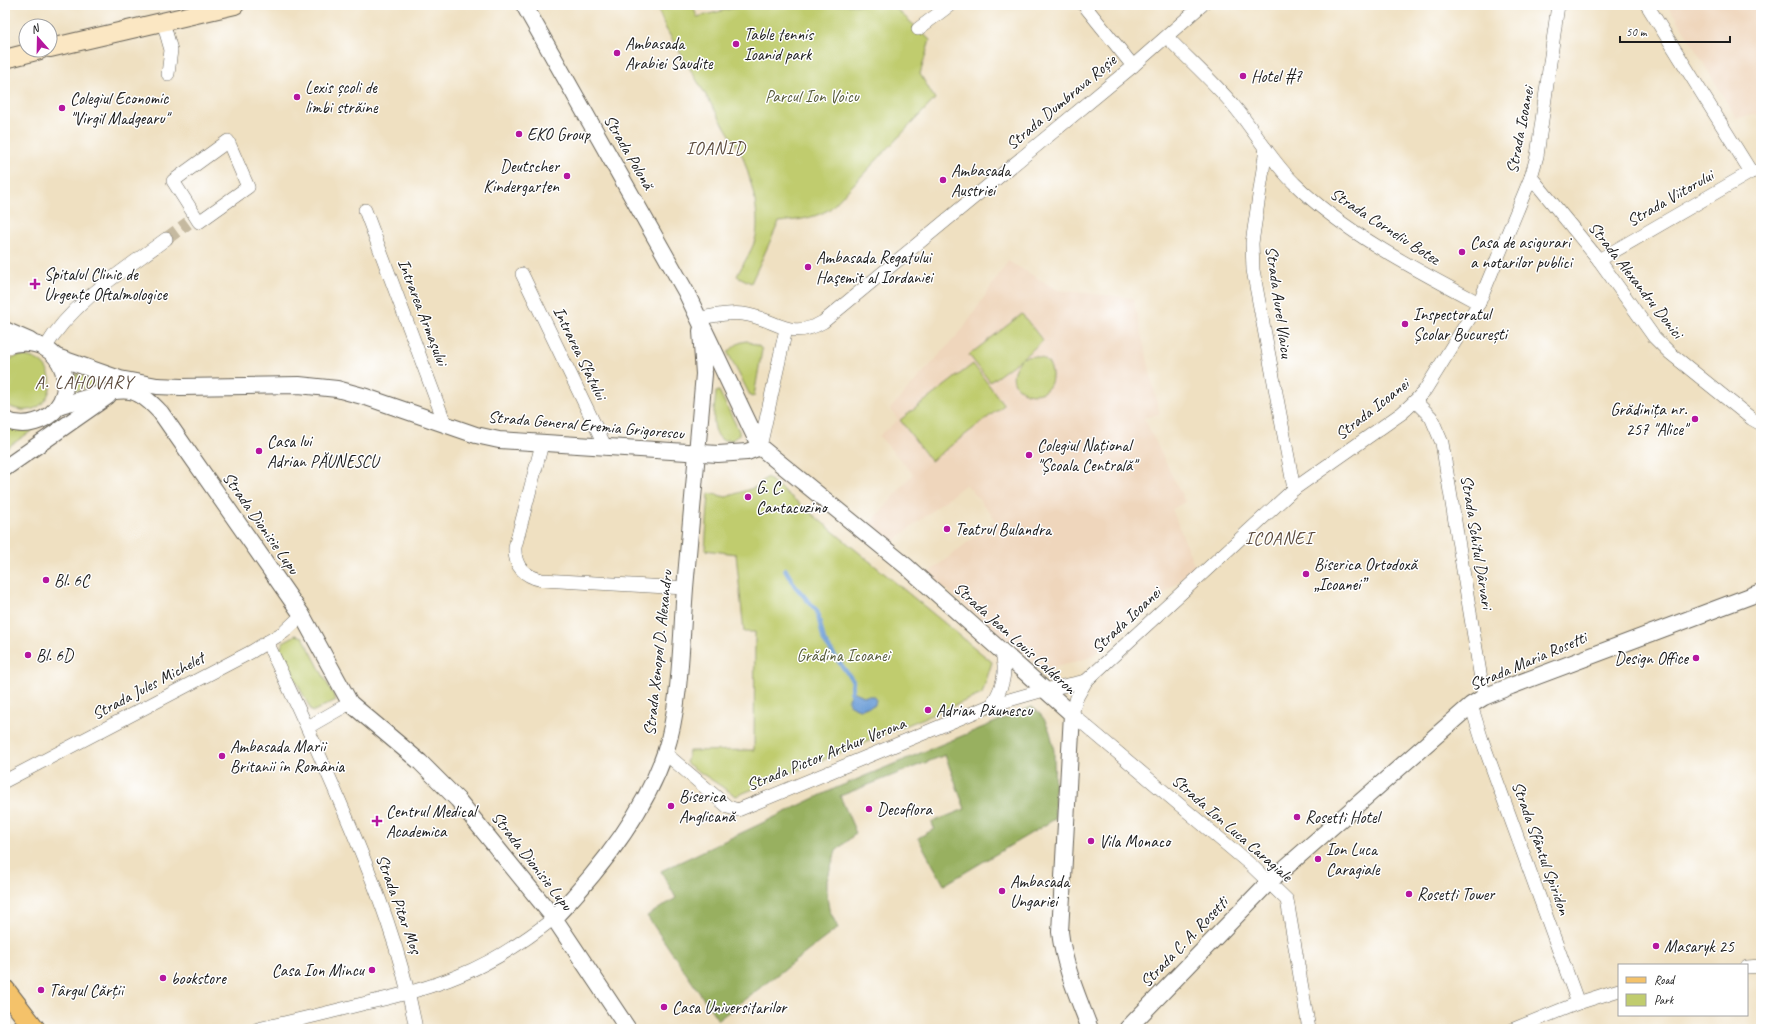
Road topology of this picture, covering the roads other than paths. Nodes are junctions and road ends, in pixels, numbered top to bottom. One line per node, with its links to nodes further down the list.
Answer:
1 (235, 5): 8 (main road)
2 (524, 5): 25 (street, Strada Polonă)
3 (950, 5): 9 (street)
4 (1084, 5): 14 (street)
5 (1202, 5): 10 (street, Strada Dumbrava Roșie)
6 (1647, 5): 17 (street)
7 (1554, 6): 18 (street, Strada Icoanei)
8 (163, 22): 11 (main road); 15 (street)
9 (918, 29)
10 (1166, 37): 14 (street, Strada Dumbrava Roșie); 16 (street)
11 (58, 46)
12 (18, 55): 13 (main road)
13 (5, 58)
14 (1133, 66): 26 (street, Strada Dumbrava Roșie)
15 (168, 74)
16 (1266, 149): 24 (street, Strada Corneliu Botez); 43 (street, Strada Aurel Vlaicu)
17 (1756, 171): 22 (street, Strada Viitorului)
18 (1531, 177): 22 (street, Strada Alexandru Donici); 24 (street, Strada Icoanei)
19 (365, 210): 37 (street, Intrarea Armașului)
20 (192, 220): 20 (street)
21 (166, 239): 29 (street)
22 (1599, 260): 36 (street, Strada Alexandru Donici)
23 (522, 274): 40 (street, Intrarea Sfatului)
24 (1479, 303): 32 (street, Strada Icoanei)
25 (700, 318): 26 (street, Strada Dumbrava Roșie); 39 (street, Strada Polonă); 41 (street, Strada Xenopol D. Alexandru)
26 (786, 329): 39 (street)
27 (5, 330): 29 (street)
28 (5, 346): 29 (street)
29 (44, 349): 30 (street); 33 (street)
30 (119, 384): 31 (street, Strada General Eremia Grigorescu); 33 (street); 34 (street, Strada Dionisie Lupu); 42 (street)
31 (171, 387): 34 (street); 37 (street, Strada General Eremia Grigorescu)
32 (1415, 401): 43 (street, Strada Icoanei); 51 (street, Strada Schitul Dârvari)
33 (58, 406): 35 (street)
34 (161, 413): 46 (street, Strada Dionisie Lupu)
35 (5, 420)
36 (1761, 424)
37 (446, 426): 38 (street, Strada General Eremia Grigorescu)
38 (542, 444): 40 (street, Strada General Eremia Grigorescu); 44 (street)
39 (760, 447): 41 (street, Strada General Eremia Grigorescu); 48 (street, Strada Jean Louis Calderon)
40 (606, 448): 41 (street, Strada General Eremia Grigorescu)
41 (697, 453): 44 (street, Strada Xenopol D. Alexandru)
42 (5, 468)
43 (1294, 489): 49 (street, Strada Icoanei)
44 (685, 588): 56 (street, Strada Xenopol D. Alexandru)
45 (1761, 592): 51 (street, Strada Maria Rosetti)
46 (302, 615): 47 (street, Strada Jules Michelet); 52 (street, Strada Dionisie Lupu)
47 (267, 642): 55 (street, Strada Pitar Moș); 57 (street, Strada Jules Michelet)
48 (1002, 652): 50 (street, Strada Jean Louis Calderon); 53 (street)
49 (1086, 681): 50 (street); 54 (street, Strada Icoanei)
50 (1044, 690): 53 (street, Strada Pictor Arthur Verona); 54 (street, Strada Jean Louis Calderon)
51 (1478, 701): 58 (street, Strada Maria Rosetti); 65 (street, Strada Sfântul Spiridon)
52 (350, 703): 55 (street); 59 (street, Strada Dionisie Lupu)
53 (992, 705): 56 (street, Strada Pictor Arthur Verona)
54 (1072, 714): 58 (street, Strada Ion Luca Caragiale); 70 (street, Strada Jean Louis Calderon)
55 (308, 727): 64 (street, Strada Pitar Moș)
56 (665, 753): 59 (street, Strada Xenopol D. Alexandru)
57 (5, 781)
58 (1269, 882): 71 (street, Strada C. A. Rosetti); 72 (street, Strada Ion Luca Caragiale)
59 (554, 918): 64 (street); 69 (street, Strada Dionisie Lupu)
60 (1761, 966): 61 (street)
61 (1748, 967)
62 (5, 990): 66 (main road)
63 (1618, 990): 65 (street)
64 (409, 993): 67 (street); 68 (street, Strada Pitar Moș)
65 (1578, 1002): 73 (street)
66 (35, 1029)
67 (258, 1029)
68 (416, 1029)
69 (628, 1029)
70 (1090, 1029)
71 (1127, 1029)
72 (1309, 1029)
73 (1514, 1029)

